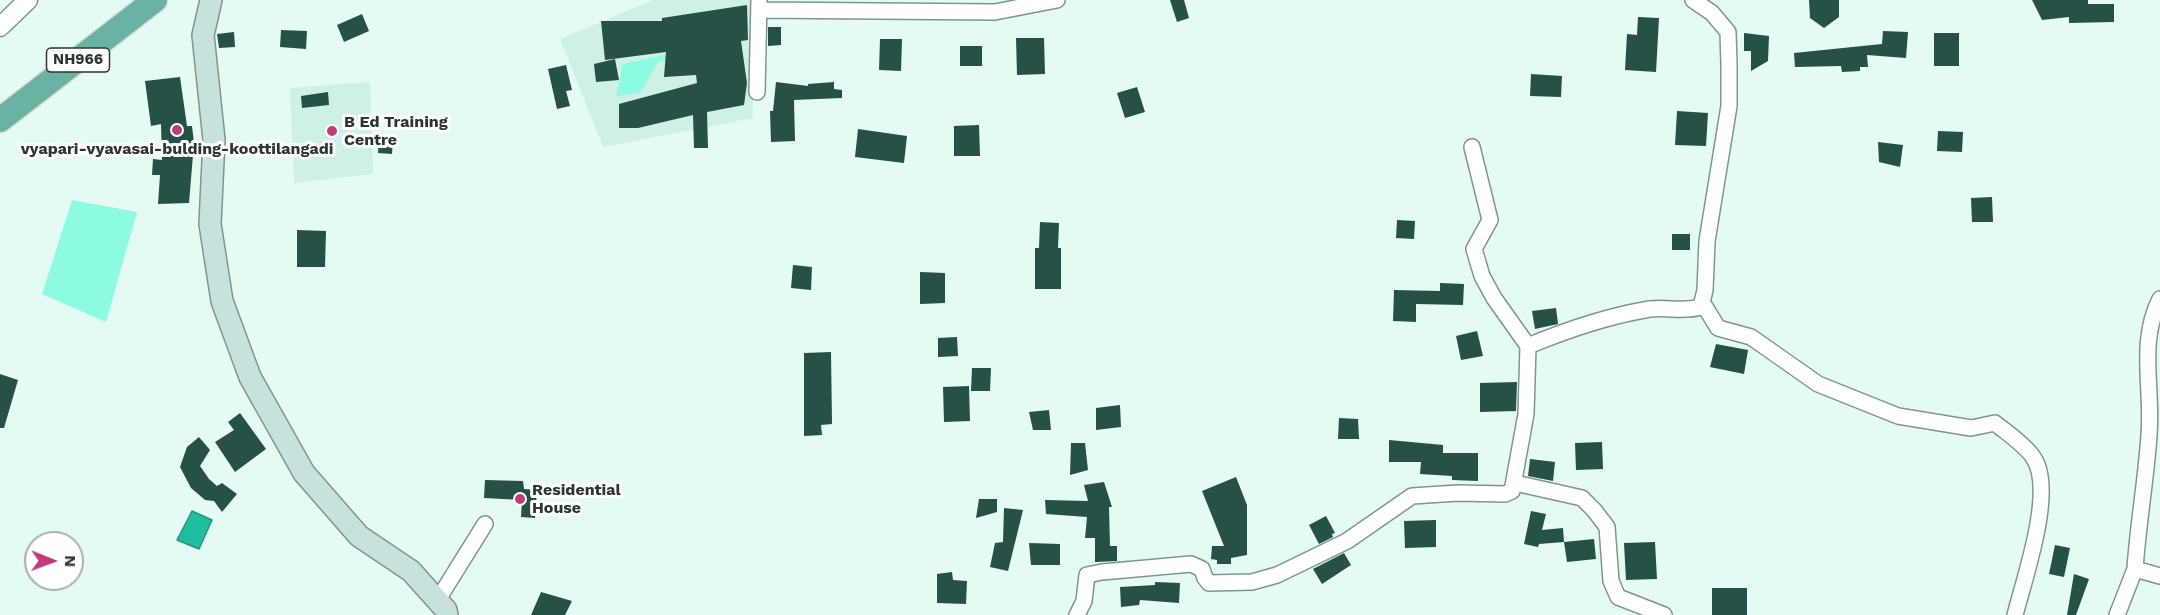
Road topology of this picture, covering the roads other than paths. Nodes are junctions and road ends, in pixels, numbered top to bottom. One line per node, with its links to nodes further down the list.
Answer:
1 (28, 0): 7 (street)
2 (155, 0): 9 (highway, NH966)
3 (211, 0): 18 (main road)
4 (1057, 0): 6 (street)
5 (1693, 0): 12 (street)
6 (759, 5): 8 (street)
7 (0, 27)
8 (757, 92)
9 (0, 120)
10 (1472, 147): 13 (street)
11 (2160, 299): 16 (street)
12 (1702, 302): 13 (street); 21 (street)
13 (1528, 346): 14 (street)
14 (1515, 483): 19 (street); 20 (street)
15 (485, 524): 18 (street)
16 (2135, 569): 17 (street); 22 (street)
17 (2160, 576)
18 (442, 608)
19 (1077, 615)
20 (1664, 615)
21 (2015, 615)
22 (2117, 615)

